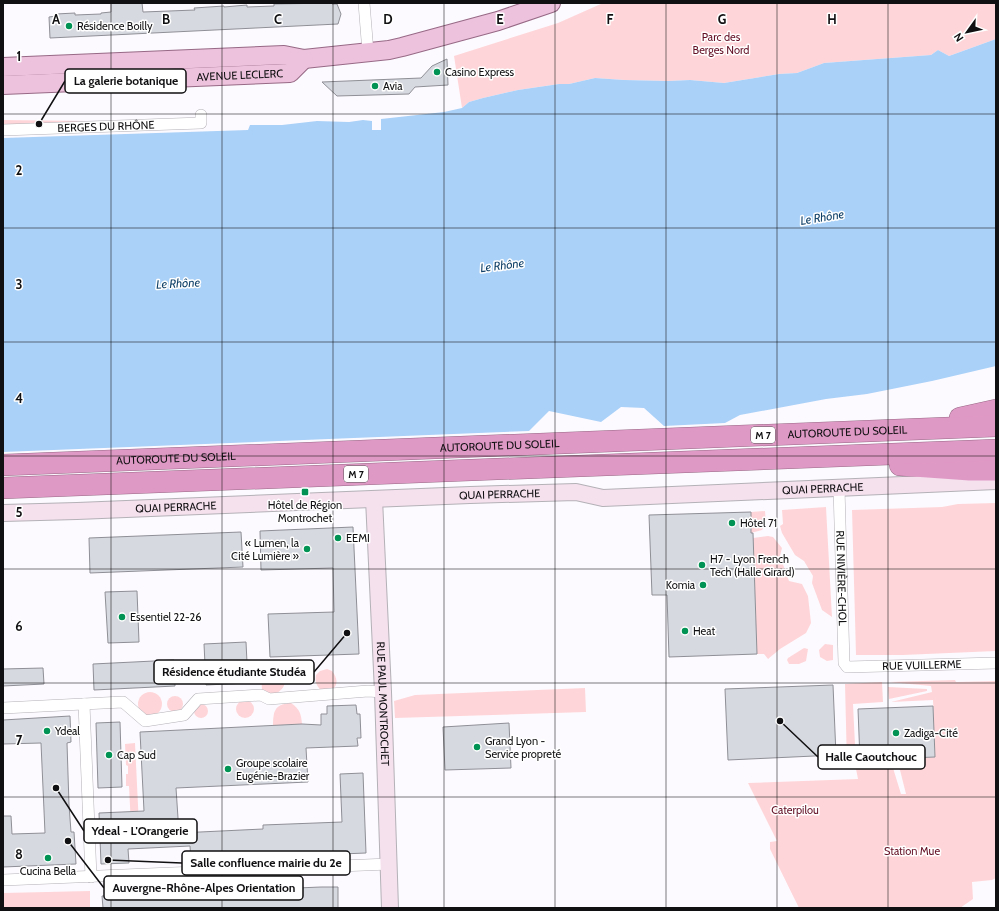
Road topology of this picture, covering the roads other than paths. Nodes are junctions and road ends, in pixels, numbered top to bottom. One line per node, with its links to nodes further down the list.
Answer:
1 (364, 3): 3 (street)
2 (551, 3): 3 (main road, AVENUE LECLERC)
3 (368, 52): 4 (main road, AVENUE LECLERC)
4 (304, 59): 5 (main road, AVENUE LECLERC); 9 (main road, AVENUE LECLERC)
5 (87, 63): 6 (main road, AVENUE LECLERC); 9 (main road)
6 (68, 64): 7 (main road, AVENUE LECLERC); 8 (main road)
7 (3, 67)
8 (69, 82): 9 (main road, AVENUE LECLERC); 10 (main road, AVENUE LECLERC)
9 (88, 82)
10 (3, 85)
11 (201, 115): 12 (street, BERGES DU RHÔNE)
12 (3, 130)
13 (996, 410): 15 (highway)
14 (996, 426): 15 (highway, AUTOROUTE DU SOLEIL / M 7)
15 (915, 429): 18 (highway, AUTOROUTE DU SOLEIL / M 7)
16 (996, 450): 17 (highway, AUTOROUTE DU SOLEIL / M 7)
17 (808, 458): 19 (highway); 21 (highway, AUTOROUTE DU SOLEIL / M 7)
18 (3, 465)
19 (996, 470)
20 (996, 481): 22 (street, QUAI PERRACHE)
21 (3, 488)
22 (839, 488): 23 (street, QUAI PERRACHE); 26 (street, RUE NIVIÈRE-CHOL)
23 (374, 499): 24 (street, QUAI PERRACHE); 27 (street, RUE PAUL MONTROCHET)
24 (3, 513)
25 (996, 663): 26 (street, RUE VUILLERME)
26 (847, 667)
27 (383, 692): 28 (street); 30 (street, RUE PAUL MONTROCHET)
28 (84, 704): 29 (street); 31 (street)
29 (3, 708)
30 (389, 864): 31 (street); 33 (street, RUE PAUL MONTROCHET)
31 (91, 876): 32 (street)
32 (3, 880)
33 (390, 908)

